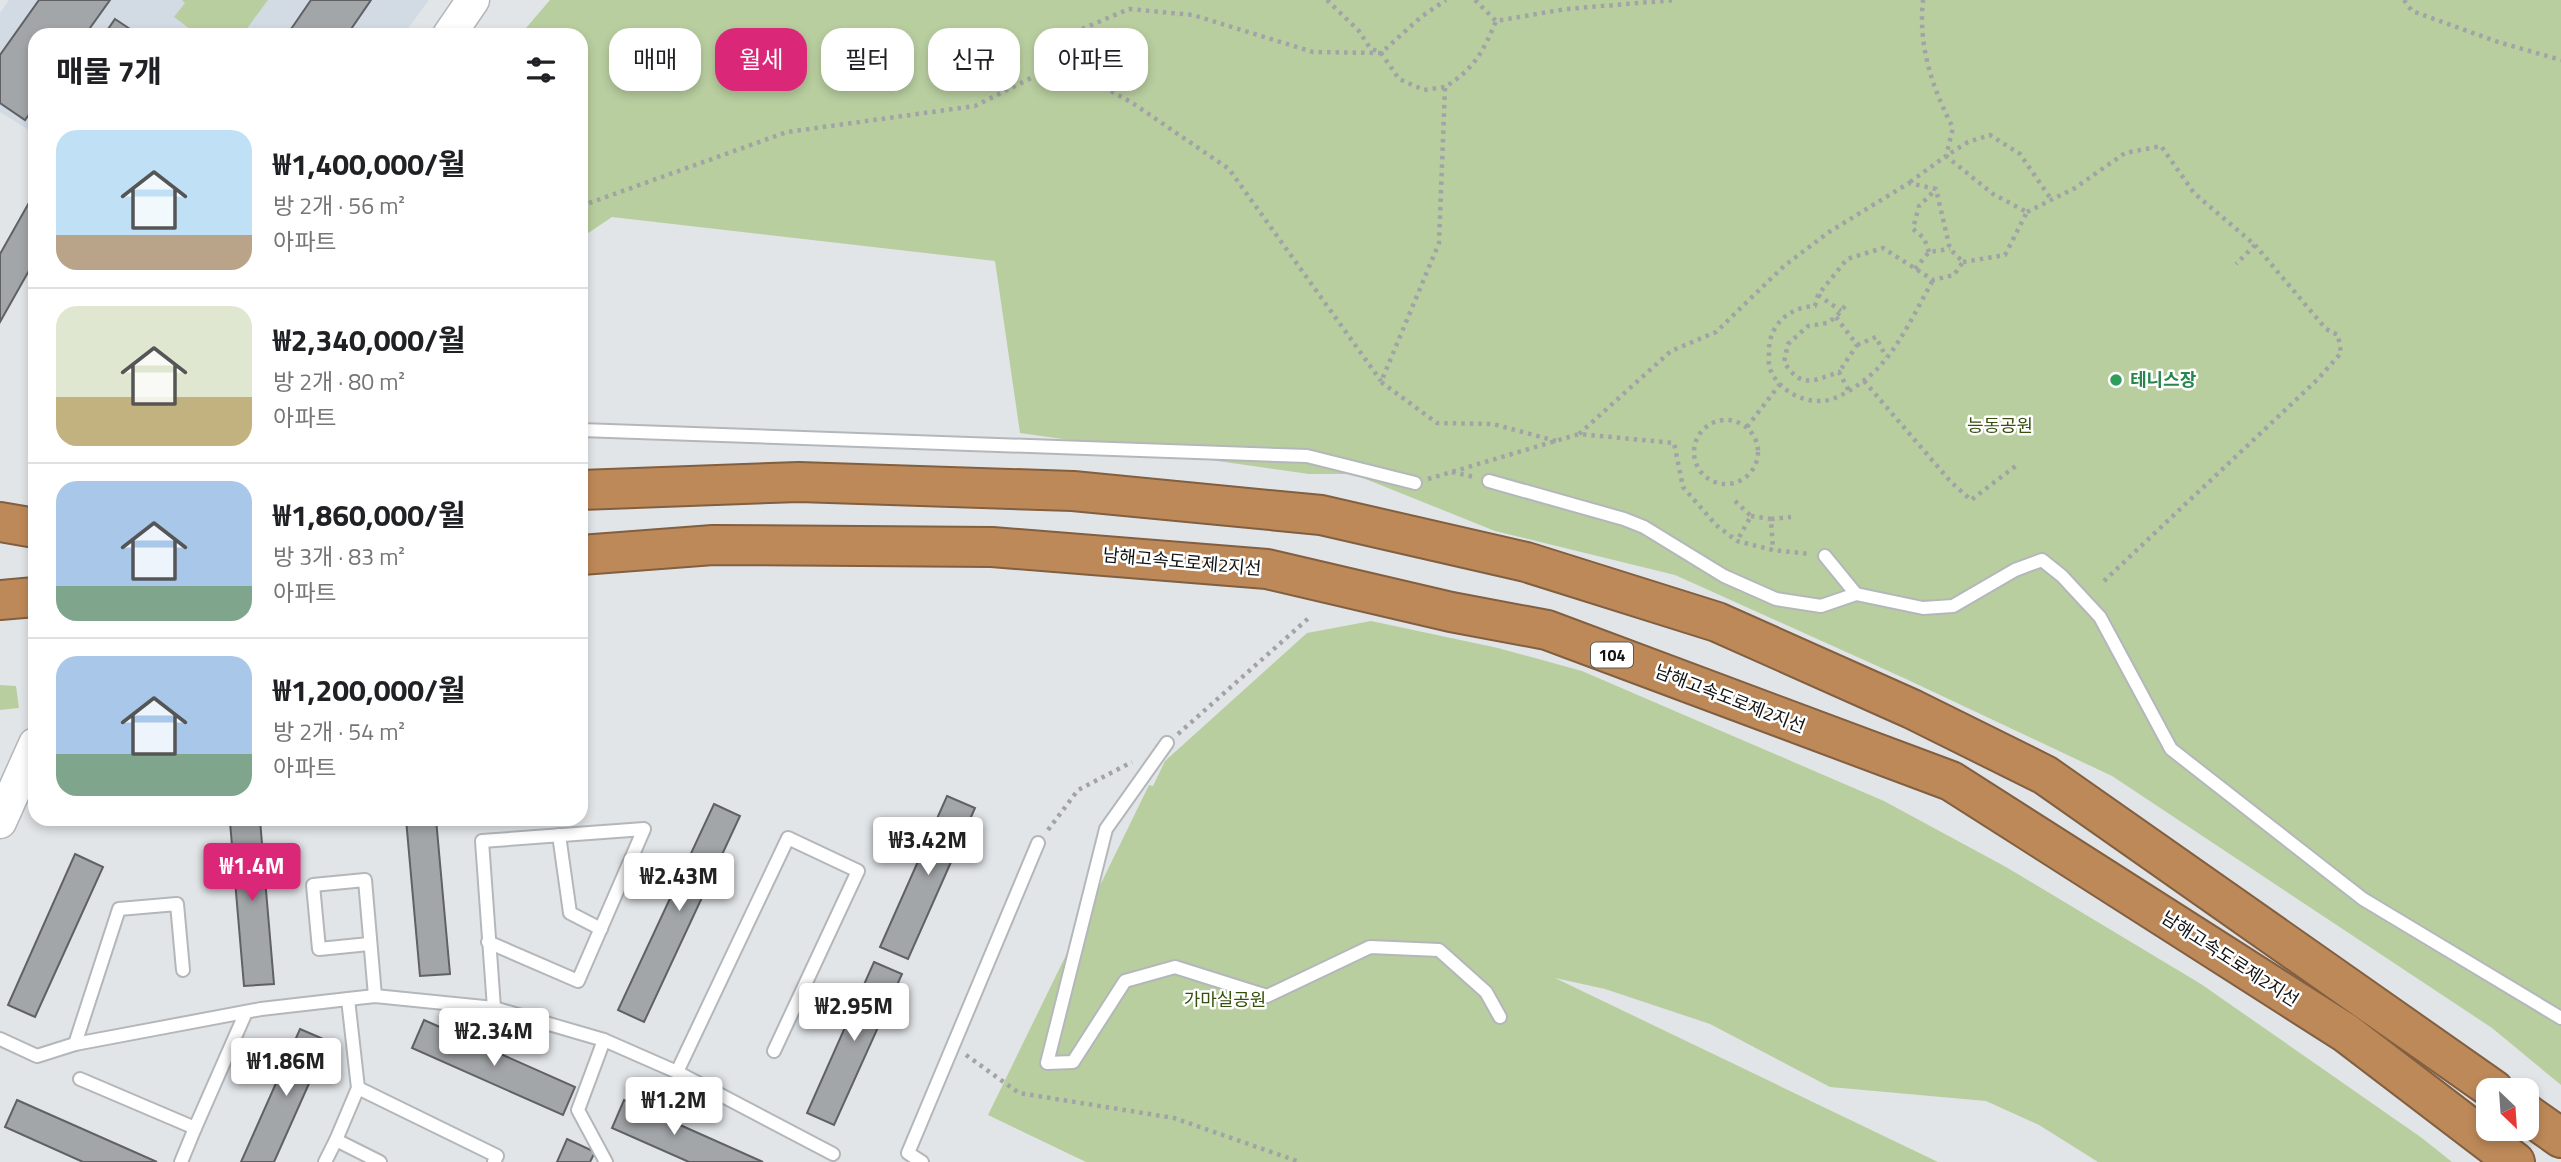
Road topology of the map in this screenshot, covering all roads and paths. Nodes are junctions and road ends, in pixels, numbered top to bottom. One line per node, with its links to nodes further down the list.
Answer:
1 (473, 0): 9 (street)
2 (1327, 0): 11 (path)
3 (1446, 0): 11 (path)
4 (1475, 0): 8 (path)
5 (1675, 0): 8 (path)
6 (1923, 0): 16 (path)
7 (2404, 0): 12 (path)
8 (1496, 21): 14 (path)
9 (454, 28)
10 (1085, 28): 11 (path)
11 (1381, 54): 14 (path)
12 (2561, 60)
13 (1034, 76): 20 (path)
14 (1445, 87): 35 (path)
15 (1110, 91): 35 (path)
16 (1947, 156): 17 (path); 19 (path); 21 (path)
17 (1909, 183): 18 (path); 40 (path)
18 (1936, 189): 23 (path); 24 (path)
19 (2051, 199): 21 (path); 22 (path)
20 (588, 203)
21 (2027, 212): 25 (path)
22 (2255, 245): 26 (path); 59 (path)
23 (1950, 249): 24 (path); 25 (path)
24 (1929, 252): 27 (path)
25 (1963, 262): 28 (path)
26 (2236, 264)
27 (1915, 269): 28 (path); 29 (path)
28 (1933, 280): 32 (path)
29 (1818, 295): 30 (path); 36 (path)
30 (1836, 317): 31 (path); 33 (path)
31 (1857, 345): 32 (path); 33 (path)
32 (1886, 357): 34 (path)
33 (1839, 372): 37 (path)
34 (1864, 381): 37 (path); 42 (path)
35 (1381, 382): 41 (path)
36 (1780, 384): 37 (path); 38 (path)
37 (1849, 391)
38 (1746, 427): 38 (path)
39 (588, 430): 45 (lane)
40 (1579, 434): 41 (path); 55 (path)
41 (1556, 441): 43 (path)
42 (2017, 465)
43 (1452, 472): 44 (path); 45 (path)
44 (1489, 481): 60 (lane)
45 (1415, 483)
46 (588, 490): 85 (highway)
47 (1735, 501): 48 (path)
48 (1751, 516): 50 (path); 55 (path)
49 (1791, 517): 50 (path)
50 (1771, 519): 56 (path)
51 (0, 522): 52 (highway)
52 (28, 528)
53 (28, 530): 54 (highway)
54 (0, 533)
55 (1737, 541): 56 (path)
56 (1773, 550): 58 (path)
57 (588, 554): 100 (highway, 남해고속도로제2지선 / 104)
58 (1825, 556): 60 (lane)
59 (2104, 580)
60 (1856, 594): 78 (lane)
61 (28, 598): 62 (highway)
62 (0, 600)
63 (1311, 616): 64 (path)
64 (1167, 743): 68 (path); 77 (lane)
65 (28, 760): 66 (street)
66 (0, 822)
67 (559, 835): 69 (lane); 69 (lane); 70 (lane)
68 (1038, 843): 82 (lane)
69 (601, 929): 70 (lane)
70 (488, 942): 75 (lane)
71 (369, 944): 71 (lane); 73 (lane)
72 (183, 970): 81 (lane)
73 (375, 996): 74 (lane); 75 (lane)
74 (348, 999): 76 (lane); 87 (lane)
75 (494, 1007): 80 (lane)
76 (246, 1012): 81 (lane); 89 (lane)
77 (1500, 1017)
78 (2561, 1018)
79 (0, 1039): 81 (lane)
80 (604, 1040): 84 (lane); 97 (lane)
81 (75, 1044)
82 (953, 1045): 98 (lane); 99 (path)
83 (774, 1051): 84 (lane)
84 (677, 1072): 92 (lane)
85 (2477, 1078)
86 (80, 1079): 89 (lane)
87 (358, 1088): 91 (lane); 96 (lane)
88 (2539, 1122): 90 (highway)
89 (195, 1128): 93 (lane)
90 (2561, 1138)
91 (336, 1140): 94 (lane); 95 (lane)
92 (833, 1154)
93 (181, 1162)
94 (325, 1162)
95 (380, 1162)
96 (494, 1162)
97 (606, 1162)
98 (922, 1162)
99 (1300, 1162)
100 (2515, 1162)

